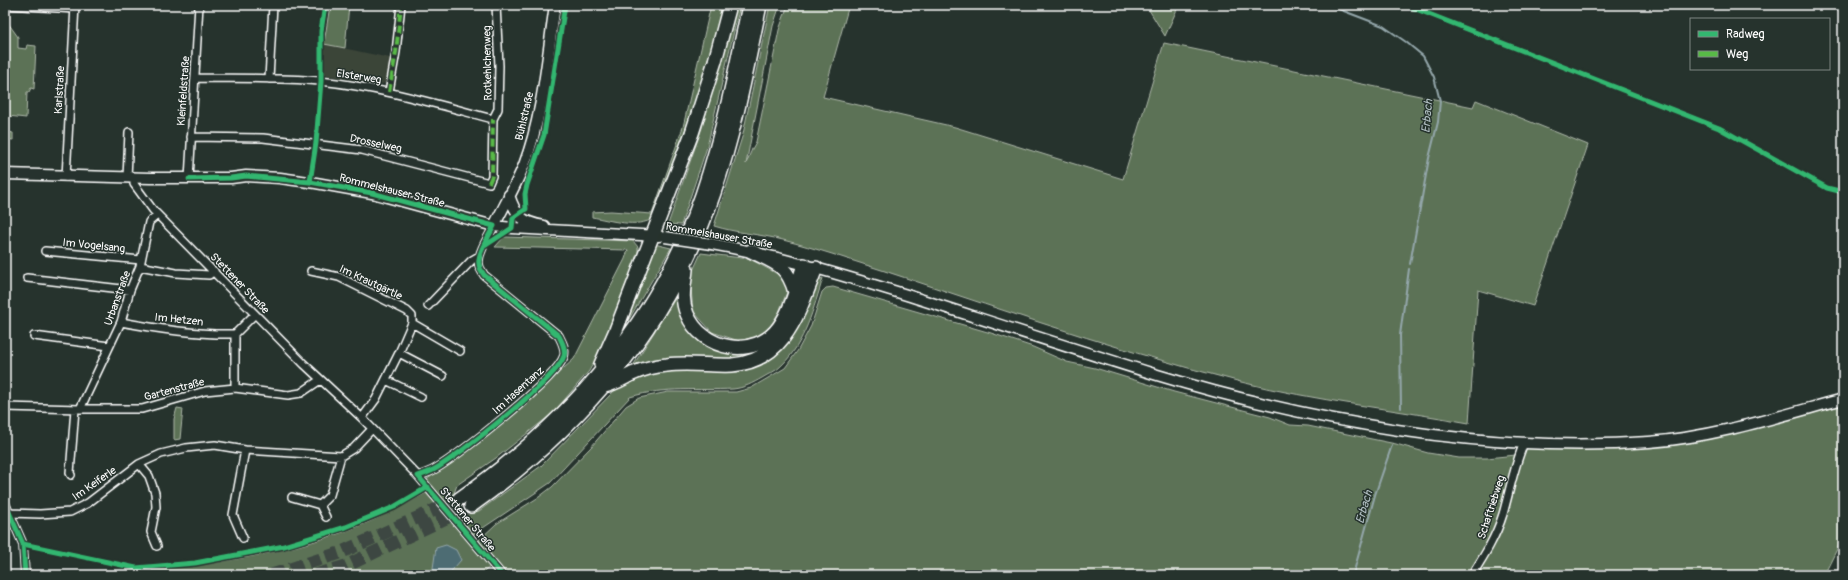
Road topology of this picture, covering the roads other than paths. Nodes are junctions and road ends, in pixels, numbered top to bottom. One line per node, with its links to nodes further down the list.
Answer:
1 (5, 5): 10 (street)
2 (199, 5): 11 (street, Kleinfeldstraße)
3 (273, 5): 12 (street)
4 (401, 5): 13 (street)
5 (496, 5): 14 (street, Rotkehlchenweg)
6 (555, 5): 21 (main road, Bühlstraße)
7 (730, 5): 25 (highway)
8 (749, 5): 49 (highway)
9 (760, 5): 29 (highway)
10 (75, 7): 18 (street, Karlstraße)
11 (195, 78): 12 (street, Elsterweg); 16 (street, Kleinfeldstraße)
12 (269, 78): 13 (street, Elsterweg)
13 (389, 92): 14 (street, Elsterweg)
14 (493, 119): 16 (street, Drosselweg)
15 (129, 132): 19 (street)
16 (191, 137): 20 (street, Kleinfeldstraße)
17 (5, 174): 18 (main road, Rommelshauser Straße)
18 (66, 177): 19 (main road, Rommelshauser Straße)
19 (130, 178): 20 (main road, Rommelshauser Straße); 22 (street, Stettener Straße)
20 (189, 178): 23 (main road, Rommelshauser Straße)
21 (508, 195): 23 (main road, Bühlstraße); 24 (main road)
22 (157, 215): 30 (street, Urbanstraße); 32 (street, Stettener Straße)
23 (494, 226): 24 (main road, Rommelshauser Straße); 28 (street)
24 (583, 232): 25 (main road, Rommelshauser Straße)
25 (658, 236): 27 (main road, Rommelshauser Straße, bridge); 49 (highway)
26 (45, 251): 30 (street, Im Vogelsang)
27 (751, 251): 31 (main road, Rommelshauser Straße); 36 (highway)
28 (479, 256): 37 (street); 62 (street, Im Hasentanz)
29 (686, 259): 36 (highway); 49 (highway)
30 (141, 263): 32 (street, Im Vogelsang); 35 (street, Urbanstraße)
31 (810, 266): 36 (highway); 49 (highway); 57 (main road, Rommelshauser Straße)
32 (214, 271): 38 (street, Stettener Straße)
33 (311, 271): 40 (street, Im Krautgärtle)
34 (27, 278): 35 (street)
35 (130, 290): 39 (street, Urbanstraße)
36 (795, 292)
37 (428, 306)
38 (255, 314): 41 (street); 47 (street, Stettener Straße)
39 (121, 322): 41 (street, Im Hetzen); 43 (street, Urbanstraße)
40 (412, 323): 44 (street, Im Krautgärtle); 45 (street)
41 (235, 334): 50 (street)
42 (34, 336): 43 (street)
43 (109, 346): 54 (street, Urbanstraße)
44 (460, 351)
45 (399, 353): 46 (street); 48 (street)
46 (442, 376)
47 (320, 380): 50 (street, Gartenstraße); 55 (street, Stettener Straße)
48 (386, 380): 51 (street); 55 (street)
49 (601, 381): 64 (highway); 67 (highway)
50 (235, 388): 54 (street, Gartenstraße)
51 (421, 398)
52 (1843, 399): 57 (main road, Rommelshauser Straße)
53 (5, 407): 54 (street, Gartenstraße)
54 (77, 409): 61 (street, Urbanstraße)
55 (362, 418): 56 (street, Stettener Straße)
56 (372, 429): 59 (street); 62 (street, Stettener Straße)
57 (1524, 443): 74 (street, Schaftriebweg)
58 (245, 450): 59 (street, Im Keiferle); 60 (street, Im Keiferle); 70 (street)
59 (341, 456): 66 (street)
60 (139, 464): 68 (street, Im Keiferle); 71 (street)
61 (71, 475)
62 (418, 476): 73 (street, Stettener Straße)
63 (292, 497): 66 (street)
64 (459, 499)
65 (5, 503): 68 (street)
66 (320, 505): 69 (street)
67 (471, 506)
68 (10, 513): 72 (street)
69 (326, 517)
70 (243, 538)
71 (157, 546)
72 (25, 575)
73 (502, 575)
74 (1472, 575)

